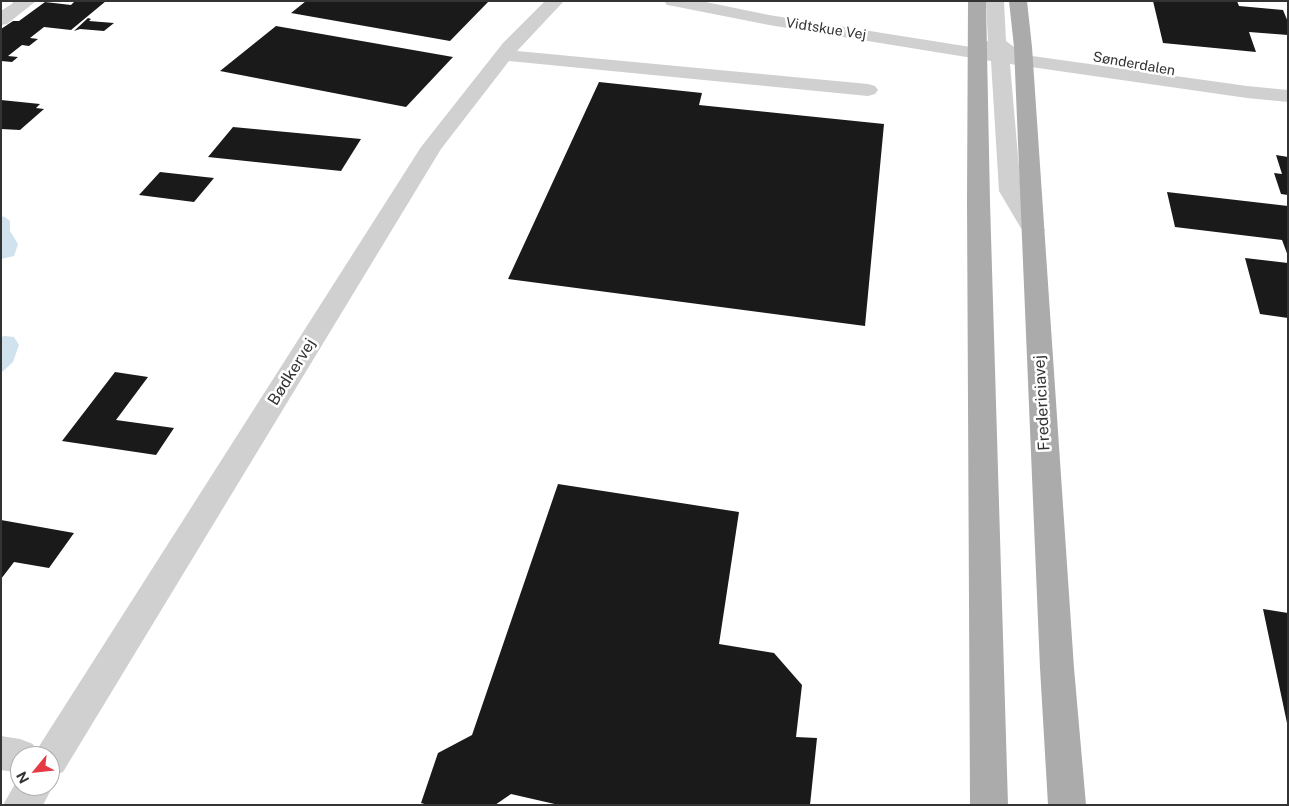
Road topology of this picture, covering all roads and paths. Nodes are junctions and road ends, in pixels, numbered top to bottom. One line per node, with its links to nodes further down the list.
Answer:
1 (21, 1): 8 (street)
2 (555, 1): 11 (street, Bødkervej)
3 (674, 1): 9 (street, Vidtskue Vej)
4 (688, 1): 9 (street, Vidtskue Vej)
5 (977, 1): 9 (main road)
6 (995, 1): 9 (street)
7 (1018, 1): 10 (main road, Fredericiavej)
8 (1, 20)
9 (988, 49): 10 (street, Sønderdalen); 14 (street); 16 (main road)
10 (1023, 54): 13 (street, Sønderdalen); 14 (main road, Fredericiavej)
11 (504, 55): 12 (street); 15 (street, Bødkervej)
12 (868, 90)
13 (1288, 96)
14 (1033, 230): 17 (main road, Fredericiavej)
15 (59, 746)
16 (989, 805)
17 (1067, 805)

